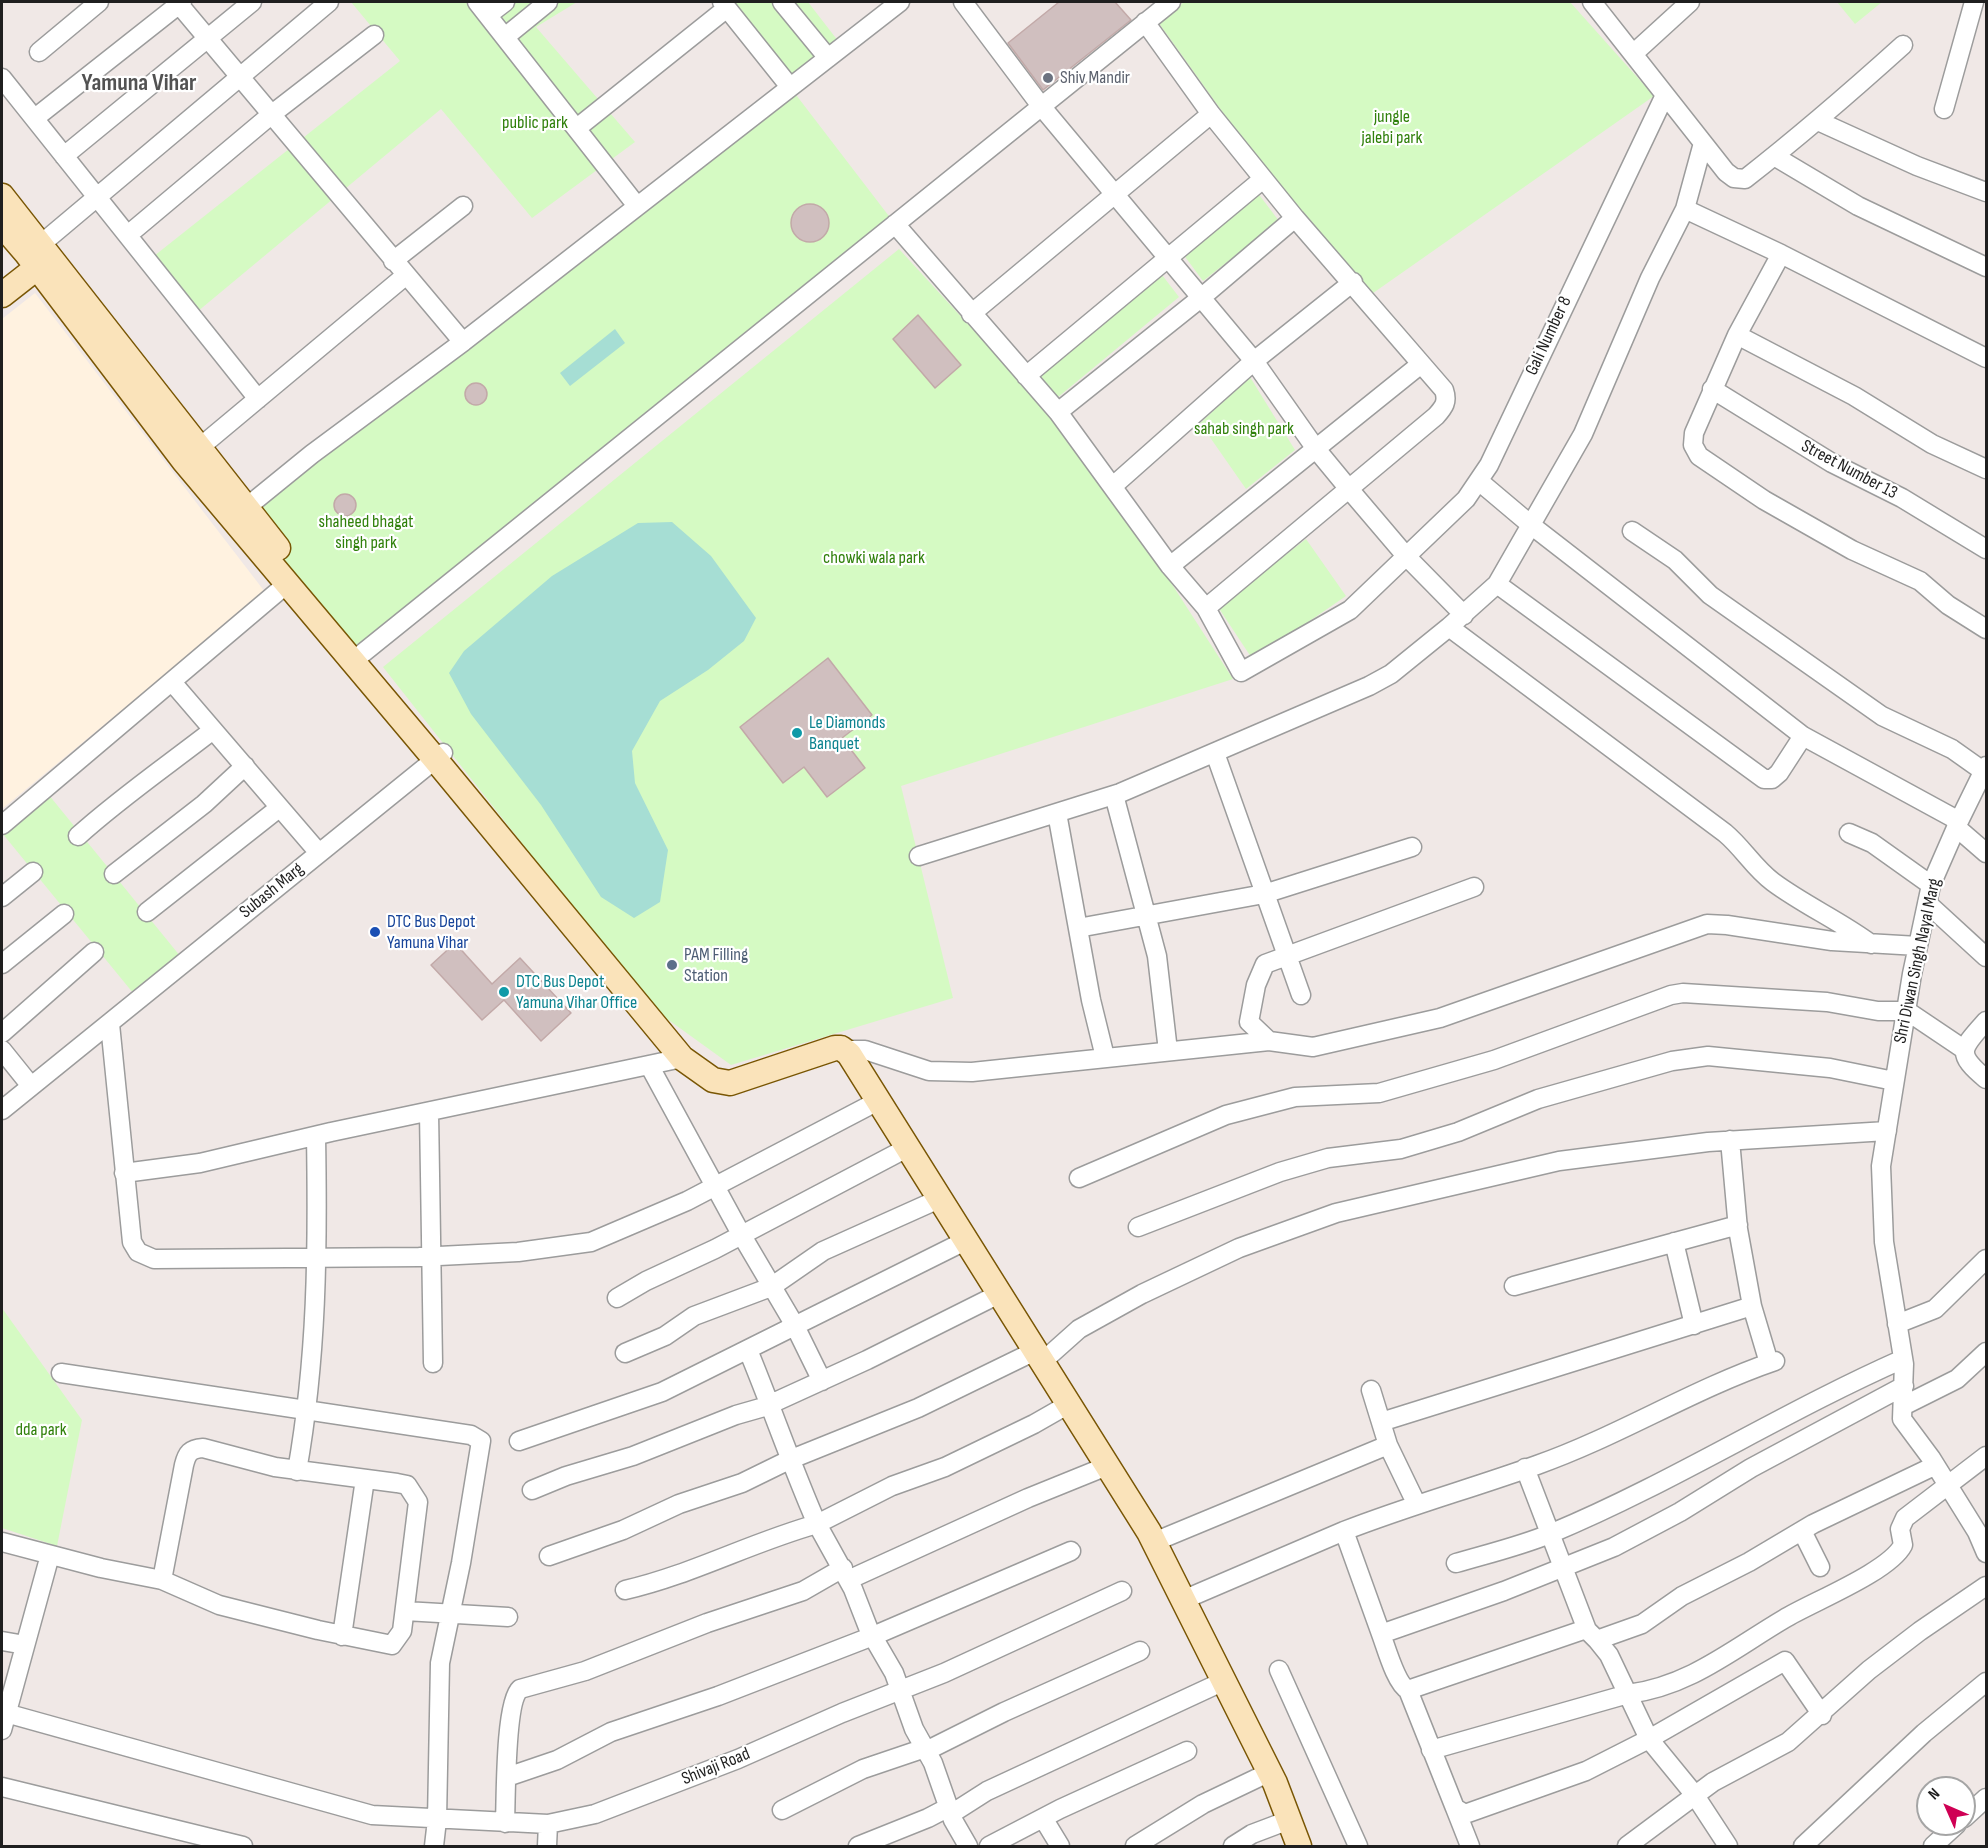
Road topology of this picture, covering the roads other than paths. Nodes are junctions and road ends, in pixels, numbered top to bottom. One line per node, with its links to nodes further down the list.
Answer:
1 (99, 2): 20 (street)
2 (179, 2): 18 (street); 31 (street)
3 (252, 2): 18 (street)
4 (328, 2): 23 (street)
5 (505, 2): 14 (street)
6 (548, 2): 17 (street)
7 (782, 2): 22 (street)
8 (900, 2): 22 (street)
9 (963, 2): 27 (street)
10 (1592, 2): 21 (street)
11 (1690, 2): 21 (street)
12 (1974, 2): 28 (street)
13 (724, 5): 25 (street); 33 (street)
14 (482, 8): 17 (street)
15 (1156, 9): 27 (street); 30 (street)
16 (374, 35): 29 (street)
17 (505, 37): 33 (street)
18 (209, 38): 23 (street); 35 (street)
19 (1903, 45): 32 (street)
20 (39, 52)
21 (1633, 54): 26 (street)
22 (828, 58): 25 (street)
23 (240, 76): 29 (street); 41 (street)
24 (2, 78): 31 (street)
25 (790, 87): 43 (street)
26 (1665, 95): 34 (street); 71 (street, Gali Number 8)
27 (1041, 106): 39 (street); 46 (street)
28 (1944, 109)
29 (272, 114): 48 (street); 52 (street)
30 (1211, 114): 37 (street); 39 (street)
31 (35, 118): 35 (street)
32 (1818, 121): 36 (street); 38 (street)
33 (577, 128): 43 (street)
34 (1703, 143): 36 (street); 44 (street)
35 (64, 156): 41 (street)
36 (1774, 156): 53 (street)
37 (1263, 179): 45 (street); 51 (street)
38 (1986, 192)
39 (1113, 194): 51 (street); 58 (street)
40 (2, 196): 50 (street)
41 (96, 198): 50 (street); 66 (street)
42 (463, 206): 52 (street)
43 (637, 206): 60 (street)
44 (1685, 209): 49 (street); 75 (street)
45 (1295, 218): 55 (street); 57 (street)
46 (895, 224): 58 (street); 86 (street)
47 (2, 225): 50 (street)
48 (135, 229)
49 (1781, 254): 59 (street); 61 (street)
50 (42, 257): 56 (street); 68 (street); 74 (street)
51 (1167, 257): 57 (street); 64 (street)
52 (393, 261): 54 (street)
53 (1986, 267)
54 (405, 276): 60 (street); 66 (street)
55 (1353, 282): 62 (street); 63 (street)
56 (2, 295)
57 (1202, 297): 62 (street); 67 (street)
58 (971, 314): 64 (street)
59 (1737, 336): 65 (street); 70 (street)
60 (463, 342): 74 (street)
61 (1986, 358)
62 (1254, 360): 69 (street); 72 (street)
63 (1421, 364): 69 (street); 73 (street)
64 (1026, 376): 67 (street)
65 (1712, 389): 77 (street, Street Number 13); 85 (street)
66 (258, 399): 68 (street)
67 (1058, 412): 72 (street)
68 (199, 448): 74 (street)
69 (1317, 449): 73 (street); 79 (street)
70 (1986, 469)
71 (1480, 482): 75 (street); 78 (street, Gali Number 8)
72 (1113, 486): 79 (street)
73 (1350, 489): 78 (street); 82 (street)
74 (239, 513): 80 (street); 86 (street)
75 (1531, 525): 81 (street); 89 (street)
76 (1632, 531): 93 (street)
77 (1986, 549)
78 (1406, 556): 82 (street, Gali Number 8); 83 (street)
79 (1170, 566): 82 (street)
80 (288, 583): 86 (street); 87 (street)
81 (1497, 584): 83 (street); 89 (street)
82 (1206, 608)
83 (1464, 615): 84 (street)
84 (1449, 627): 90 (street); 116 (street)
85 (1986, 629)
86 (357, 658): 91 (street)
87 (171, 682): 88 (street); 98 (street)
88 (213, 730): 92 (street); 100 (street)
89 (1803, 736): 97 (street)
90 (1215, 753): 94 (street); 109 (street)
91 (440, 755): 102 (street, Subash Marg); 133 (street)
92 (245, 766): 95 (street); 106 (street)
93 (1985, 768): 97 (street, Shri Diwan Singh Nayal Marg)
94 (1114, 795): 96 (street); 114 (street)
95 (279, 808): 102 (street); 112 (street)
96 (1057, 813): 104 (street); 115 (street)
97 (1957, 824): 103 (street); 107 (street, Shri Diwan Singh Nayal Marg)
98 (2, 825)
99 (1849, 833): 107 (street)
100 (78, 836)
101 (1412, 847): 109 (street)
102 (319, 853): 125 (street, Subash Marg)
103 (1986, 853)
104 (919, 856)
105 (33, 872): 110 (street)
106 (114, 874)
107 (1931, 885): 111 (street, Shri Diwan Singh Nayal Marg)
108 (1474, 887): 119 (street)
109 (1264, 894): 114 (street); 119 (street)
110 (2, 897)
111 (1927, 903): 117 (street, Shri Diwan Singh Nayal Marg); 120 (street)
112 (147, 912)
113 (64, 914): 121 (street)
114 (1146, 916): 115 (street); 131 (street)
115 (1078, 928): 132 (street)
116 (1871, 944): 117 (street); 127 (street)
117 (1918, 946): 123 (street, Shri Diwan Singh Nayal Marg)
118 (94, 952): 126 (street)
119 (1285, 955): 122 (street); 127 (street)
120 (1986, 957)
121 (2, 964)
122 (1301, 995)
123 (1907, 1011): 130 (street); 136 (street, Shri Diwan Singh Nayal Marg); 146 (street)
124 (1986, 1021): 130 (street)
125 (110, 1024): 137 (street, Subash Marg); 145 (street)
126 (2, 1033)
127 (1269, 1041): 131 (street)
128 (2, 1050): 137 (street)
129 (845, 1050): 132 (street); 133 (street); 138 (street)
130 (1965, 1050): 135 (street)
131 (1167, 1051): 132 (street)
132 (1105, 1057)
133 (682, 1058): 134 (street)
134 (649, 1065): 140 (street); 147 (street)
135 (1986, 1080)
136 (1894, 1081): 141 (street, Shri Diwan Singh Nayal Marg); 150 (street)
137 (31, 1086): 139 (street, Subash Marg)
138 (878, 1101): 144 (street); 147 (street)
139 (2, 1110)
140 (429, 1112): 142 (street); 154 (street)
141 (1887, 1131): 143 (street); 163 (street, Shri Diwan Singh Nayal Marg)
142 (316, 1136): 145 (street); 155 (street)
143 (1730, 1140): 149 (street); 168 (street)
144 (907, 1148): 148 (street); 151 (street)
145 (123, 1173): 155 (street)
146 (1079, 1178)
147 (715, 1187): 151 (street); 154 (street)
148 (939, 1198): 152 (street); 158 (street)
149 (1738, 1225): 153 (street); 161 (street)
150 (1138, 1227)
151 (741, 1234): 158 (street); 160 (street)
152 (965, 1241): 159 (street); 162 (street)
153 (1674, 1242): 157 (street); 164 (street)
154 (433, 1256): 155 (street); 170 (street)
155 (318, 1258): 178 (street)
156 (1986, 1259): 163 (street)
157 (1514, 1286)
158 (771, 1287): 162 (street); 167 (street)
159 (999, 1294): 168 (street); 172 (street)
160 (617, 1298)
161 (1752, 1306): 164 (street); 186 (street)
162 (794, 1324): 165 (street); 172 (street)
163 (1898, 1324): 169 (street, Shri Diwan Singh Nayal Marg)
164 (1694, 1325): 179 (street)
165 (748, 1350): 175 (street); 180 (street)
166 (1986, 1352): 177 (street)
167 (625, 1353)
168 (1038, 1357): 176 (street); 183 (street)
169 (1903, 1359): 173 (street, Shri Diwan Singh Nayal Marg); 195 (street)
170 (433, 1363)
171 (61, 1373): 178 (street)
172 (822, 1381): 175 (street)
173 (1904, 1386): 177 (street, Shri Diwan Singh Nayal Marg); 203 (street)
174 (1371, 1390): 179 (street)
175 (771, 1404): 183 (street); 190 (street)
176 (1069, 1404): 184 (street); 192 (street)
177 (1905, 1405): 185 (street, Shri Diwan Singh Nayal Marg)
178 (308, 1410): 187 (street); 212 (street)
179 (1381, 1422): 181 (street)
180 (519, 1441)
181 (1388, 1445): 191 (street); 197 (street)
182 (1986, 1456): 189 (street)
183 (789, 1460): 192 (street); 201 (street)
184 (1107, 1466): 197 (street); 205 (street)
185 (1934, 1466): 189 (street, Shri Diwan Singh Nayal Marg); 194 (street)
186 (1525, 1468): 191 (street); 195 (street)
187 (297, 1471): 188 (street); 206 (street)
188 (365, 1479): 211 (street); 216 (street)
189 (1947, 1486): 199 (street, Shri Diwan Singh Nayal Marg); 226 (street)
190 (532, 1490)
191 (1416, 1503): 193 (street)
192 (817, 1524): 205 (street); 208 (street)
193 (1344, 1531): 210 (street); 214 (street)
194 (1802, 1531): 204 (street); 215 (street)
195 (1550, 1534): 202 (street); 203 (street)
196 (2, 1542): 200 (street)
197 (1154, 1542): 210 (street)
198 (1071, 1551): 217 (street)
199 (1986, 1553)
200 (50, 1555): 206 (street); 219 (street)
201 (549, 1556)
202 (1456, 1563)
203 (1563, 1567): 214 (street); 215 (street)
204 (1820, 1567)
205 (845, 1574): 217 (street); 234 (street)
206 (162, 1580): 216 (street)
207 (1986, 1586): 227 (street)
208 (625, 1590)
209 (1122, 1591): 225 (street, Shivaji Road)
210 (1183, 1600): 222 (street)
211 (405, 1611): 212 (street); 216 (street)
212 (449, 1613): 213 (street); 241 (street)
213 (508, 1617)
214 (1381, 1634): 224 (street)
215 (1592, 1635): 224 (street); 226 (street)
216 (342, 1636)
217 (873, 1636): 225 (street); 234 (street)
218 (2, 1641): 219 (street)
219 (26, 1645): 228 (street)
220 (1140, 1651): 230 (street)
221 (1279, 1670): 256 (street)
222 (1224, 1681): 233 (street); 239 (street)
223 (1986, 1682): 260 (street)
224 (1408, 1690): 231 (street)
225 (901, 1691): 230 (street); 244 (street, Shivaji Road)
226 (1629, 1694): 229 (street); 231 (street)
227 (1822, 1715): 229 (street); 236 (street)
228 (3, 1718): 241 (street, Shivaji Road)
229 (1649, 1739): 236 (street); 237 (street)
230 (926, 1749): 238 (street); 239 (street)
231 (1431, 1750): 237 (street)
232 (1187, 1751): 240 (street)
233 (1270, 1772): 242 (street); 253 (street)
234 (507, 1777): 243 (street)
235 (2, 1787): 246 (street)
236 (1694, 1794): 258 (street); 259 (street)
237 (1455, 1808): 257 (street)
238 (782, 1810)
239 (950, 1810): 249 (street); 250 (street)
240 (1043, 1818): 251 (street); 252 (street)
241 (437, 1820): 243 (street, Shivaji Road); 247 (street)
242 (1289, 1820): 254 (street); 255 (street)
243 (505, 1823): 244 (street, Shivaji Road)
244 (548, 1824): 248 (street)
245 (1944, 1836): 261 (street)
246 (243, 1846)
247 (434, 1846)
248 (547, 1846)
249 (858, 1846)
250 (968, 1846)
251 (989, 1846)
252 (1060, 1846)
253 (1135, 1846)
254 (1233, 1846)
255 (1299, 1846)
256 (1358, 1846)
257 (1470, 1846)
258 (1628, 1846)
259 (1728, 1846)
260 (1803, 1846)
261 (1933, 1846)

